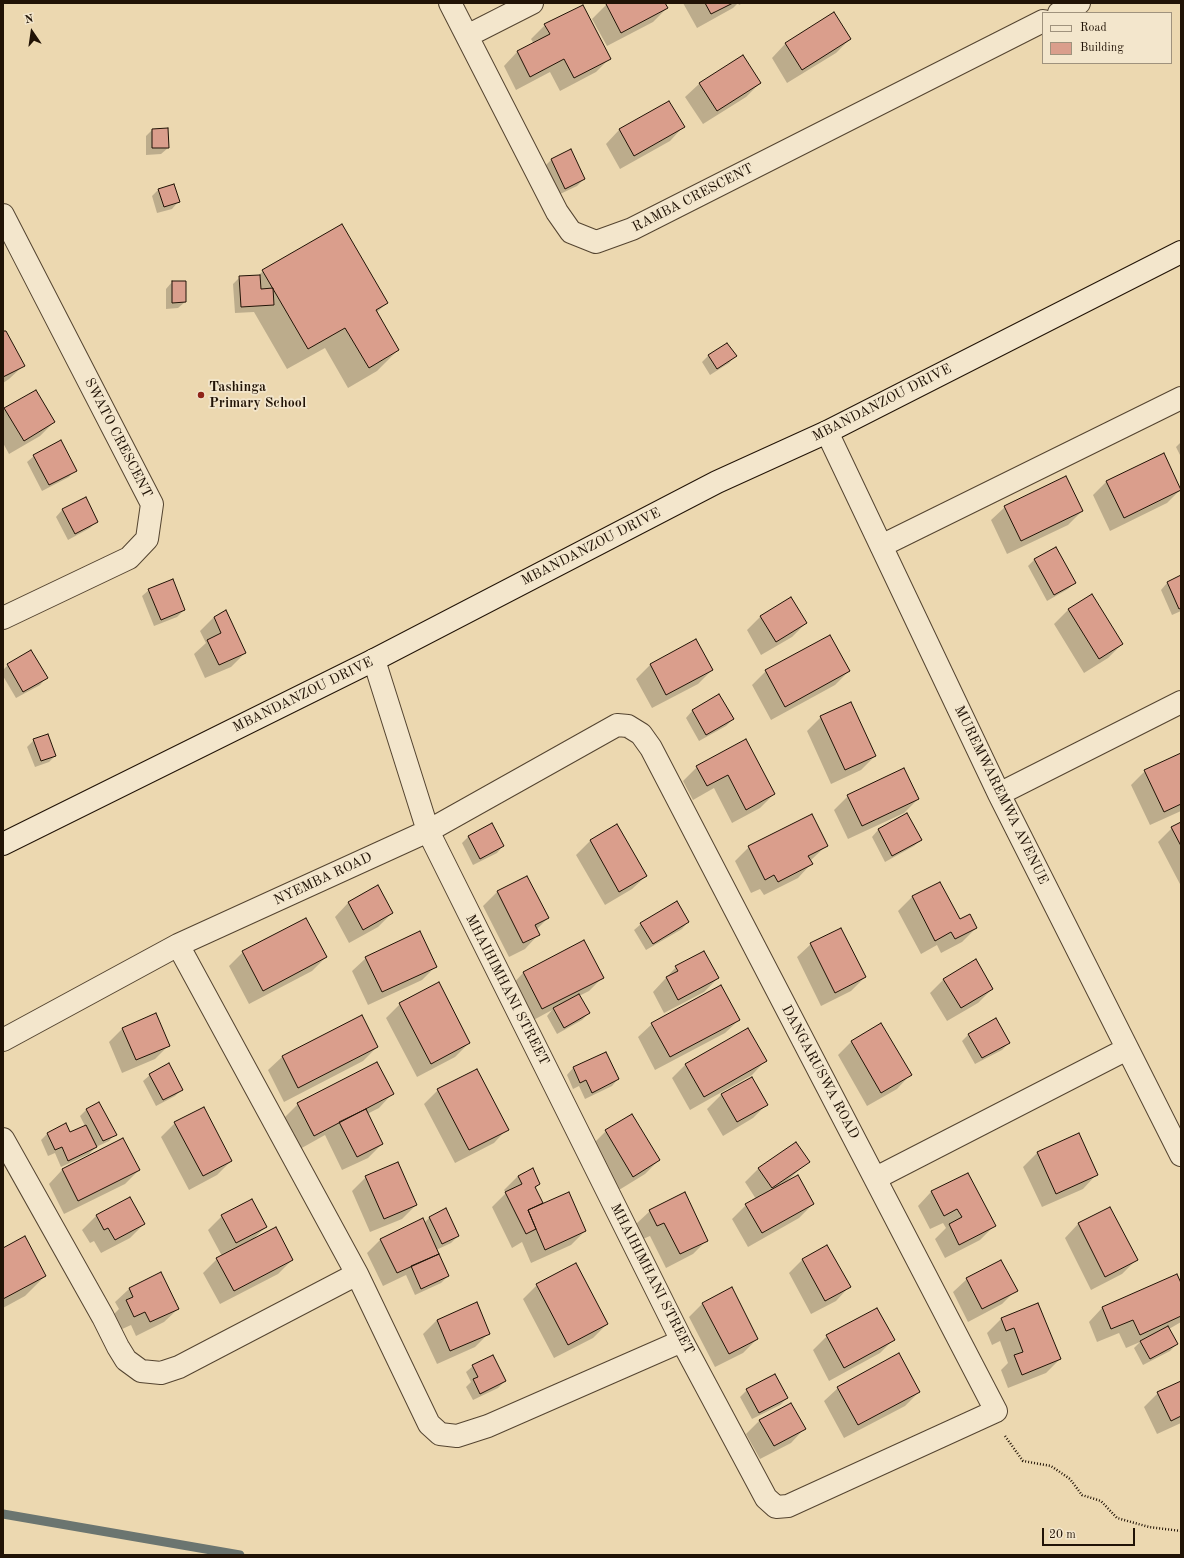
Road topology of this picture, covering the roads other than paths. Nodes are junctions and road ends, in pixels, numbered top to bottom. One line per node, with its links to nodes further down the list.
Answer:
1 (450, 3): 6 (street, RAMBA CRESCENT)
2 (532, 3): 6 (street)
3 (1079, 3): 4 (street)
4 (1061, 12)
5 (1042, 22): 6 (street, RAMBA CRESCENT)
6 (467, 36)
7 (3, 215): 12 (street, SWATO CRESCENT)
8 (1181, 252): 10 (street, MBANDANZOU DRIVE)
9 (1181, 398): 11 (street)
10 (827, 432): 11 (street, MUREMWAREMWA AVENUE); 13 (street, MBANDANZOU DRIVE)
11 (881, 546): 16 (street, MUREMWAREMWA AVENUE)
12 (3, 618)
13 (374, 660): 17 (street, MHAIHIMHANI STREET); 18 (street, MBANDANZOU DRIVE)
14 (1181, 702): 16 (street)
15 (641, 734): 17 (street, NYEMBA ROAD); 24 (street, DANGARUSWA ROAD)
16 (999, 794): 21 (street, MUREMWAREMWA AVENUE)
17 (428, 831): 19 (street, NYEMBA ROAD); 26 (street, MHAIHIMHANI STREET)
18 (3, 844)
19 (178, 945): 20 (street, NYEMBA ROAD); 25 (street)
20 (3, 1040)
21 (1127, 1049): 23 (street, MUREMWAREMWA AVENUE); 24 (street)
22 (3, 1139): 25 (street)
23 (1181, 1155)
24 (876, 1178): 27 (street, DANGARUSWA ROAD)
25 (357, 1274): 26 (street)
26 (682, 1341): 27 (street, MHAIHIMHANI STREET)
27 (996, 1411)

